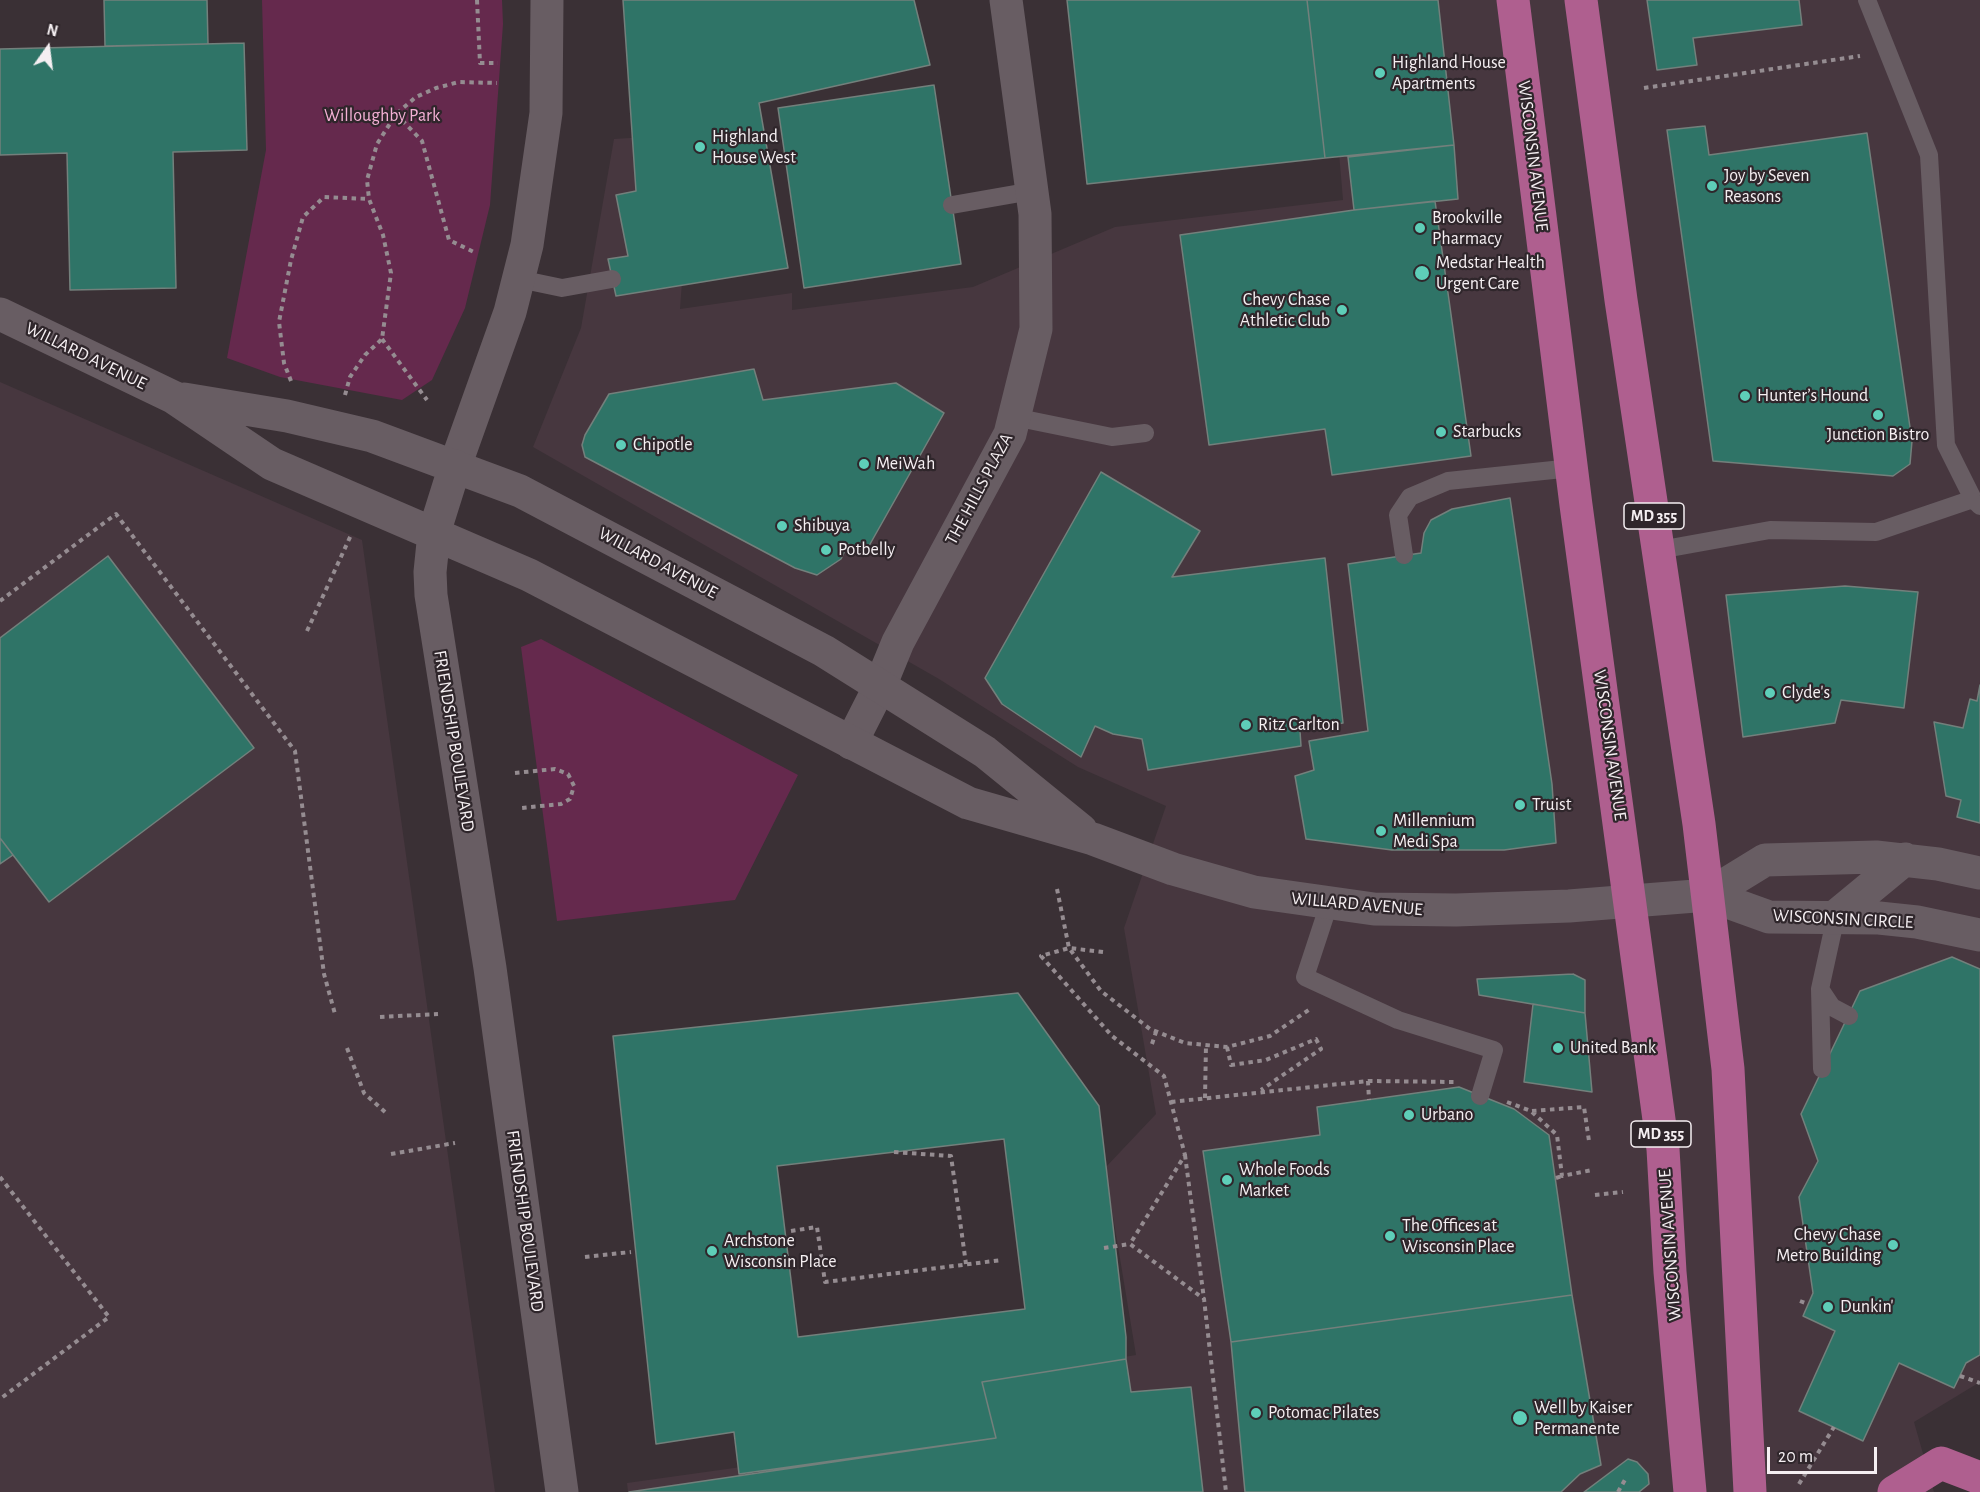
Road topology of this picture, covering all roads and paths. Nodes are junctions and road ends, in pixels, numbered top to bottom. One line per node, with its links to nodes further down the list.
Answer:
1 (477, 0): 8 (path)
2 (547, 0): 16 (street, FRIENDSHIP BOULEVARD)
3 (1006, 0): 12 (street, THE HILLS PLAZA)
4 (1513, 0): 27 (main road, WISCONSIN AVENUE / MD 355)
5 (1581, 0): 31 (main road, MD 355)
6 (1867, 0): 7 (lane)
7 (1887, 52): 10 (path); 28 (lane)
8 (498, 63)
9 (497, 83): 11 (path)
10 (1644, 88)
11 (396, 114): 13 (path); 15 (path)
12 (1032, 191): 14 (lane); 24 (street, THE HILLS PLAZA)
13 (369, 199): 19 (path); 20 (path)
14 (952, 205)
15 (476, 253)
16 (519, 279): 17 (lane); 26 (street, FRIENDSHIP BOULEVARD)
17 (612, 279)
18 (0, 314): 21 (street, WILLARD AVENUE)
19 (382, 339): 22 (path); 23 (path)
20 (294, 388)
21 (173, 397): 26 (street, WILLARD AVENUE); 30 (street, WILLARD AVENUE)
22 (344, 399)
23 (427, 400)
24 (1014, 417): 25 (lane); 35 (street, THE HILLS PLAZA)
25 (1145, 434)
26 (454, 466): 30 (street, FRIENDSHIP BOULEVARD); 35 (street, WILLARD AVENUE)
27 (1572, 468): 32 (lane); 44 (main road, WISCONSIN AVENUE / MD 355)
28 (1977, 502): 31 (lane)
29 (354, 528): 34 (path)
30 (434, 533): 36 (street, WILLARD AVENUE); 98 (street, FRIENDSHIP BOULEVARD)
31 (1659, 550): 43 (main road, MD 355)
32 (1404, 555)
33 (0, 601): 52 (path)
34 (307, 631)
35 (880, 686): 36 (street, THE HILLS PLAZA); 39 (street, WILLARD AVENUE)
36 (851, 743): 39 (street, WILLARD AVENUE)
37 (515, 773): 38 (path)
38 (521, 808)
39 (1093, 839): 45 (street, WILLARD AVENUE)
40 (1905, 859): 41 (street, WISCONSIN CIRCLE); 43 (street, WISCONSIN CIRCLE); 46 (street)
41 (1980, 873)
42 (1057, 889): 48 (path)
43 (1708, 895): 44 (street, WISCONSIN CIRCLE); 46 (street, WISCONSIN CIRCLE); 102 (main road, MD 355)
44 (1631, 901): 45 (street, WILLARD AVENUE); 101 (main road, WISCONSIN AVENUE / MD 355)
45 (1329, 904): 50 (lane)
46 (1836, 916): 47 (street, WISCONSIN CIRCLE); 51 (lane)
47 (1980, 935)
48 (1069, 948): 49 (path); 56 (path); 66 (path)
49 (1103, 952)
50 (1329, 987): 59 (path); 63 (lane)
51 (1820, 988): 54 (lane); 61 (lane)
52 (335, 1014)
53 (438, 1014): 55 (path)
54 (1849, 1016)
55 (380, 1017)
56 (1156, 1032): 57 (path); 58 (path)
57 (1152, 1044)
58 (1206, 1045): 59 (path); 64 (path)
59 (1227, 1047): 62 (path)
60 (347, 1048): 67 (path)
61 (1822, 1070)
62 (1260, 1091): 64 (path); 65 (path)
63 (1480, 1096)
64 (1205, 1098): 66 (path)
65 (1368, 1100)
66 (1171, 1102): 73 (path)
67 (385, 1112)
68 (1531, 1112): 69 (path)
69 (1589, 1141)
70 (455, 1143): 72 (path)
71 (894, 1152): 87 (path)
72 (391, 1154)
73 (1185, 1155): 82 (path); 88 (path)
74 (1592, 1170): 75 (path)
75 (1574, 1174)
76 (1562, 1176): 78 (path)
77 (0, 1177): 93 (path)
78 (1556, 1178)
79 (1623, 1192): 80 (path)
80 (1595, 1195)
81 (791, 1231): 87 (path)
82 (1130, 1244): 83 (path); 88 (path)
83 (1104, 1248)
84 (631, 1252): 85 (path)
85 (585, 1257)
86 (1002, 1260): 87 (path)
87 (966, 1264)
88 (1204, 1299): 99 (path)
89 (1800, 1301): 90 (path)
90 (1808, 1304)
91 (1960, 1376): 92 (path)
92 (1980, 1383)
93 (0, 1399)
94 (1834, 1427): 97 (path)
95 (1626, 1478): 100 (path)
96 (1980, 1478): 103 (main road); 104 (main road)
97 (1799, 1484)
98 (562, 1492)
99 (1226, 1492)
100 (1618, 1492)
101 (1690, 1492)
102 (1750, 1492)
103 (1893, 1492)
104 (1977, 1492)

